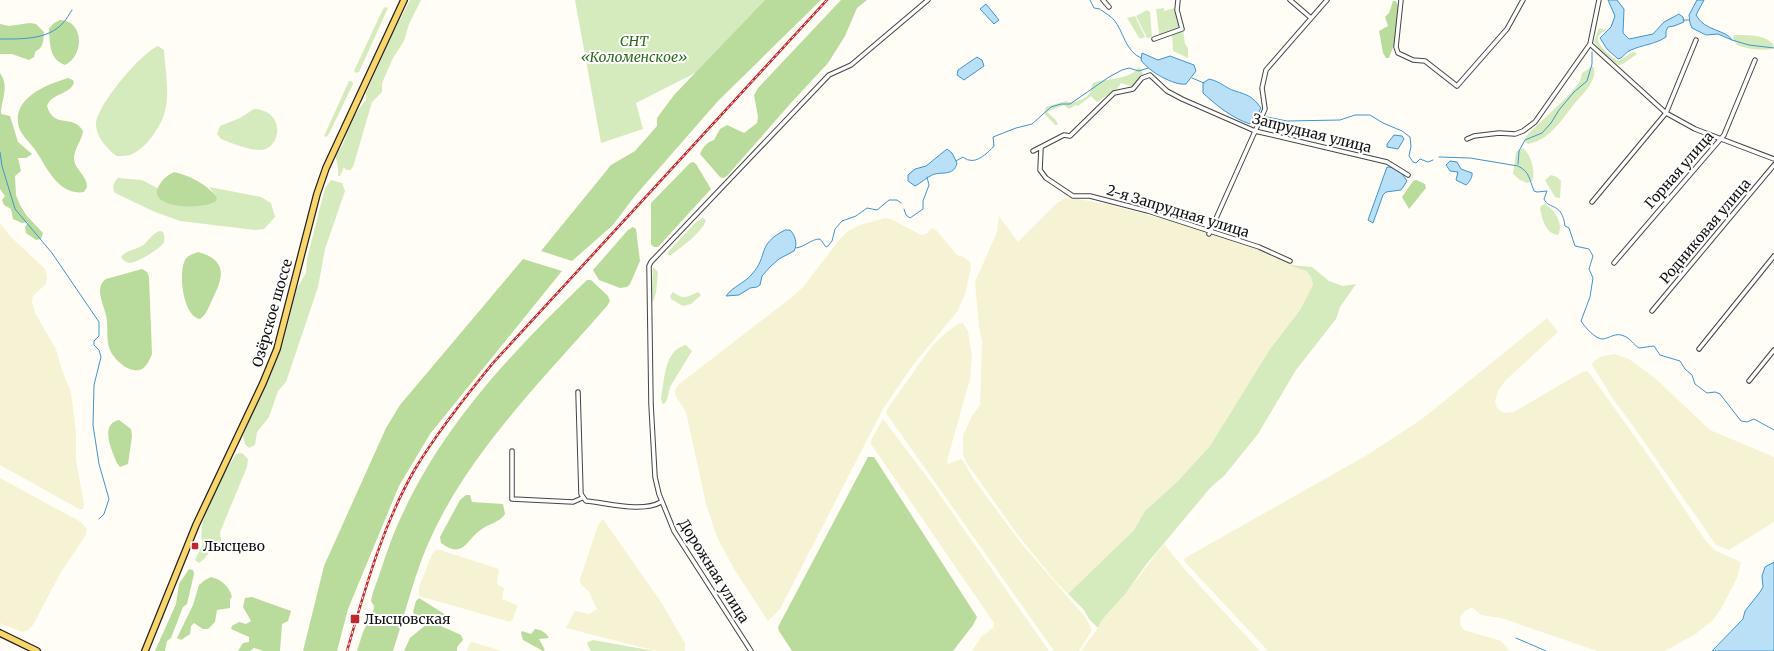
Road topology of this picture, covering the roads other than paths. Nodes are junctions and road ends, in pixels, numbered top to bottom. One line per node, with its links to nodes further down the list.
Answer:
1 (404, 0): 40 (main road, Озёрское шоссе)
2 (928, 0): 37 (street, Дорожная улица)
3 (1103, 0): 10 (street)
4 (1178, 0): 12 (street)
5 (1290, 0): 11 (street)
6 (1327, 0): 11 (street)
7 (1401, 0): 8 (street)
8 (1523, 0)
9 (1599, 0): 14 (street)
10 (1109, 7)
11 (1311, 18): 17 (street)
12 (1154, 40)
13 (1696, 40): 16 (street)
14 (1590, 44): 16 (street); 18 (street)
15 (1755, 60): 19 (street, Горная улица)
16 (1666, 113): 19 (street); 25 (street)
17 (1255, 131): 20 (street, Запрудная улица); 24 (street, Запрудная улица); 26 (street)
18 (1467, 139)
19 (1720, 139): 22 (street); 29 (street, Горная улица)
20 (1041, 148): 21 (street, Запрудная улица); 26 (street, 2-я Запрудная улица)
21 (1033, 151)
22 (1774, 159)
23 (1774, 165): 30 (street, Родниковая улица)
24 (1408, 175)
25 (1592, 202)
26 (1210, 232): 28 (street, 2-я Запрудная улица)
27 (1774, 256): 31 (street)
28 (1290, 261)
29 (1614, 263)
30 (1652, 311)
31 (1699, 349)
32 (1774, 350): 33 (street)
33 (1749, 381)
34 (578, 392): 36 (street)
35 (512, 451): 36 (street)
36 (582, 498): 37 (street)
37 (661, 502): 41 (street, Дорожная улица)
38 (0, 633): 39 (main road)
39 (37, 651)
40 (145, 651)
41 (751, 651)

